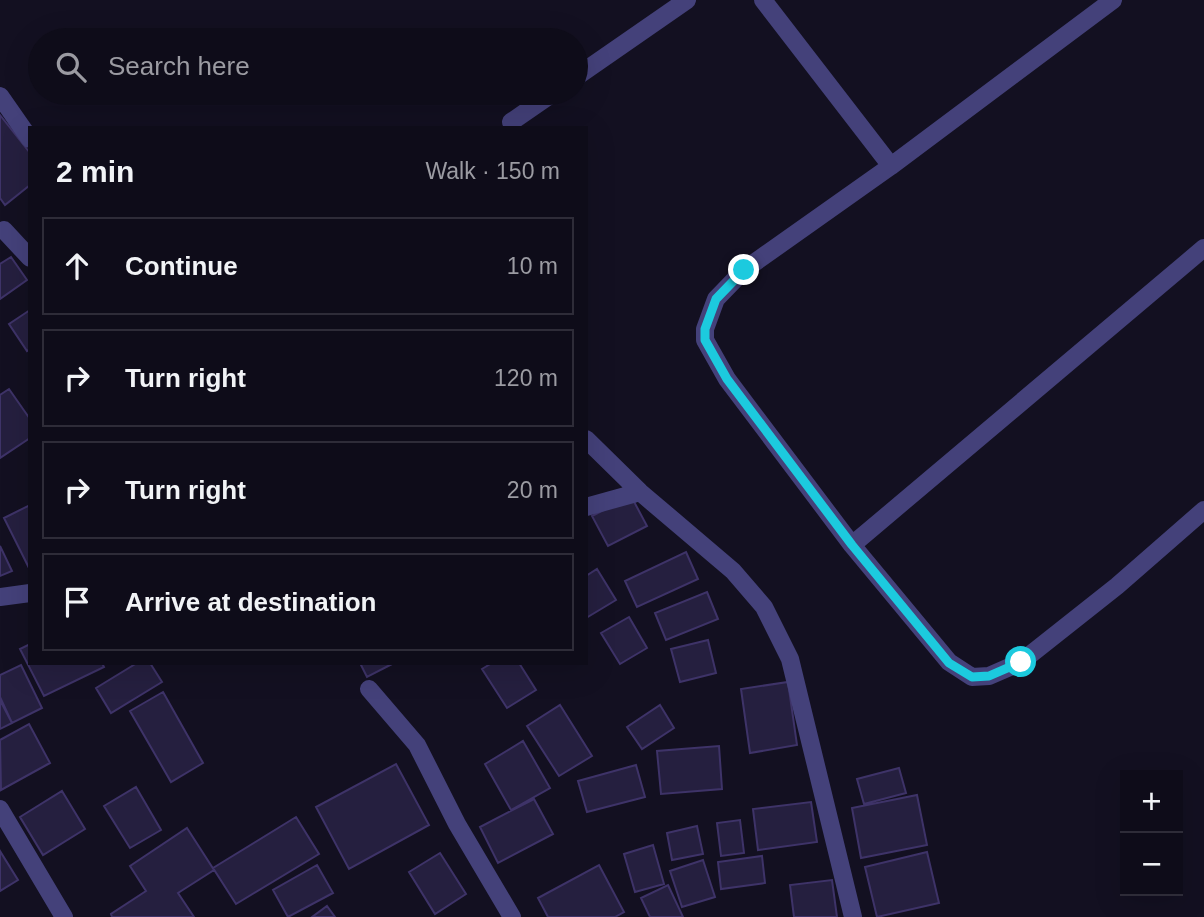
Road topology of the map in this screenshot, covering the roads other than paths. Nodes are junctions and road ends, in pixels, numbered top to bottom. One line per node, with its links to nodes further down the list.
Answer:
1 (687, 0): 4 (street)
2 (763, 0): 9 (street)
3 (1113, 0): 9 (street)
4 (588, 69)
5 (0, 96): 8 (street)
6 (536, 105): 7 (street)
7 (511, 122)
8 (28, 136)
9 (891, 166): 17 (street)
10 (4, 230): 12 (street)
11 (1204, 248): 17 (street)
12 (28, 256)
13 (588, 441): 14 (street)
14 (640, 492): 15 (street); 24 (street)
15 (588, 506)
16 (1204, 510): 17 (street)
17 (852, 545)
18 (28, 593): 19 (street)
19 (0, 597)
20 (369, 690): 23 (street)
21 (0, 809): 22 (street)
22 (64, 917)
23 (512, 917)
24 (853, 917)

